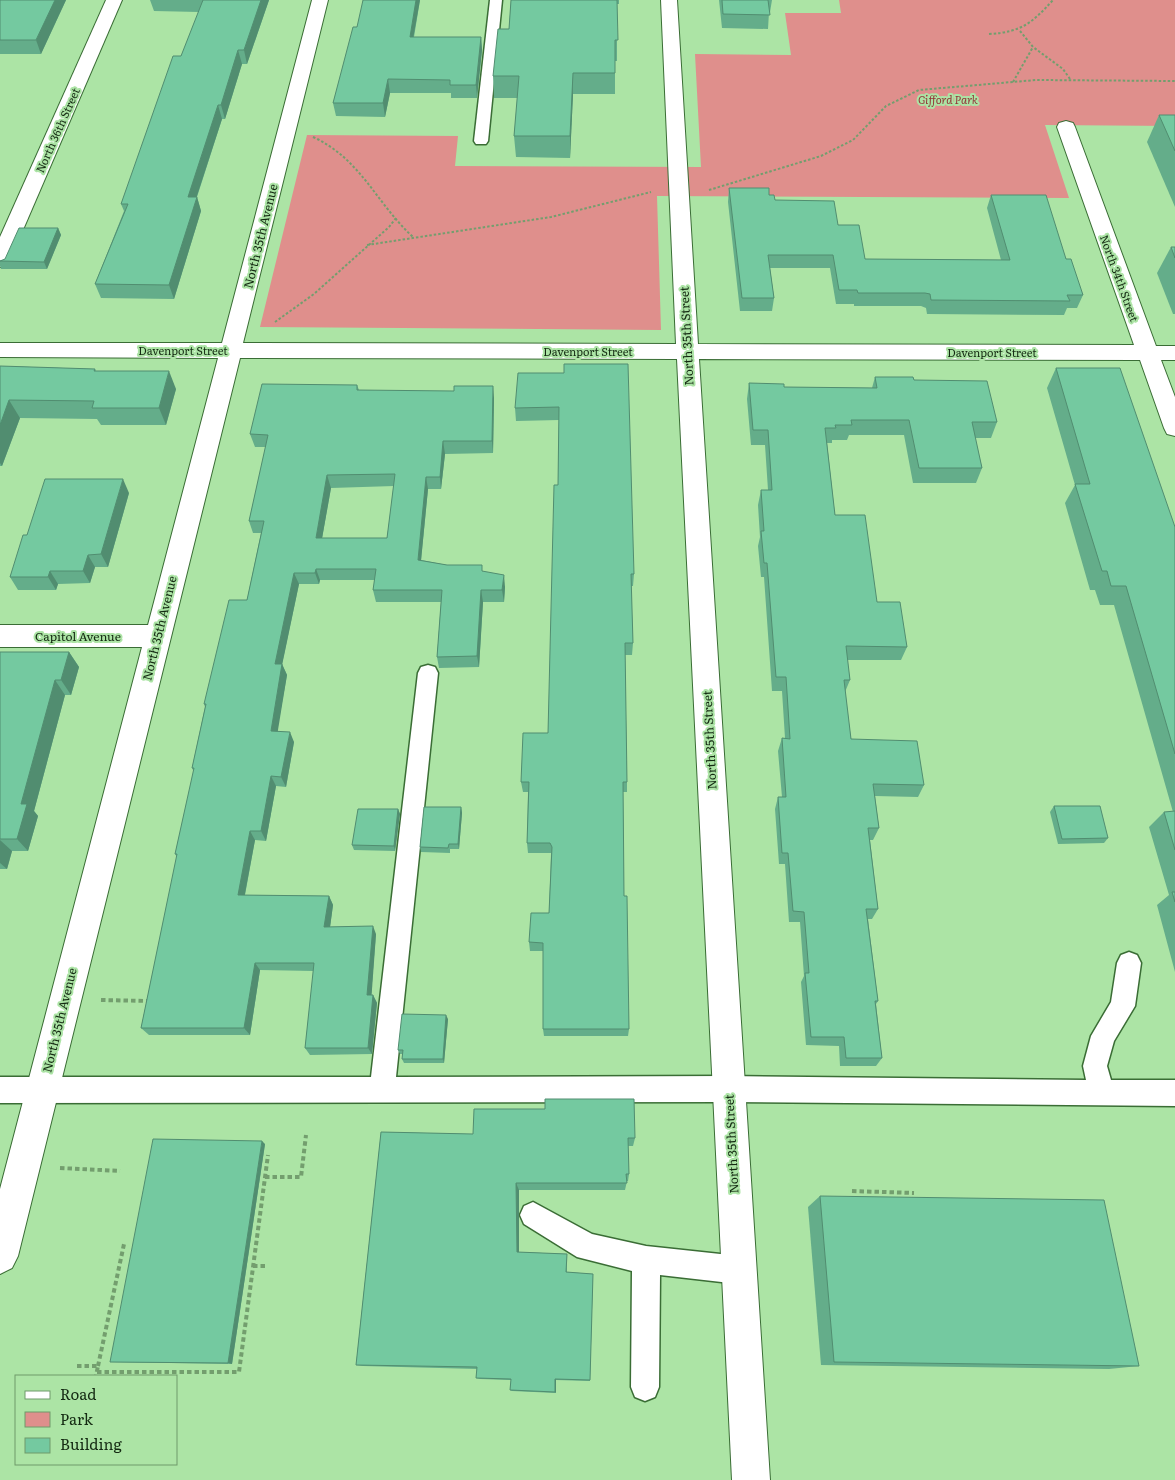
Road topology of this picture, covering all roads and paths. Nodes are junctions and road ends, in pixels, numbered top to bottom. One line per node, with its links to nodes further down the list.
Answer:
1 (114, 0): 20 (street, North 36th Street)
2 (320, 0): 23 (street, North 35th Avenue)
3 (496, 0): 14 (lane)
4 (669, 0): 24 (street, North 35th Street)
5 (1053, 0): 6 (path)
6 (1020, 31): 7 (path); 8 (path)
7 (988, 34)
8 (1033, 47): 9 (path); 11 (path)
9 (1071, 80): 10 (path); 11 (path)
10 (1175, 80)
11 (1013, 82): 15 (path)
12 (1066, 127): 25 (street, North 34th Street)
13 (307, 136): 17 (path)
14 (481, 141)
15 (702, 190)
16 (657, 191): 18 (path)
17 (396, 218): 18 (path); 19 (path)
18 (414, 237): 19 (path)
19 (367, 245): 21 (path)
20 (0, 260)
21 (274, 323)
22 (0, 350): 23 (street, Davenport Street)
23 (230, 350): 24 (street, Davenport Street); 29 (street, North 35th Avenue)
24 (687, 351): 25 (street, Davenport Street); 35 (street, North 35th Street)
25 (1148, 353): 26 (street, Davenport Street); 27 (street, North 34th Street)
26 (1175, 353)
27 (1175, 428)
28 (0, 636): 29 (street, Capitol Avenue)
29 (157, 636): 34 (street, North 35th Avenue)
30 (428, 673): 37 (lane)
31 (1129, 963): 38 (lane)
32 (108, 1001): 33 (path)
33 (150, 1001)
34 (42, 1089): 36 (lane); 37 (lane); 49 (street, North 35th Avenue)
35 (728, 1089): 37 (lane); 38 (lane); 53 (street, North 35th Street)
36 (0, 1090)
37 (382, 1090)
38 (1102, 1092): 39 (lane)
39 (1175, 1093)
40 (306, 1135): 44 (path)
41 (268, 1155): 44 (path)
42 (57, 1168): 43 (path)
43 (120, 1171)
44 (265, 1177): 51 (path)
45 (852, 1191): 46 (path)
46 (914, 1193)
47 (533, 1214): 50 (lane)
48 (124, 1244): 55 (path)
49 (0, 1256)
50 (646, 1260): 53 (lane); 57 (lane)
51 (253, 1266): 52 (path); 56 (path)
52 (268, 1266)
53 (739, 1270): 58 (street, North 35th Street)
54 (78, 1366): 55 (path)
55 (98, 1366): 56 (path)
56 (97, 1374)
57 (645, 1387)
58 (751, 1480)

